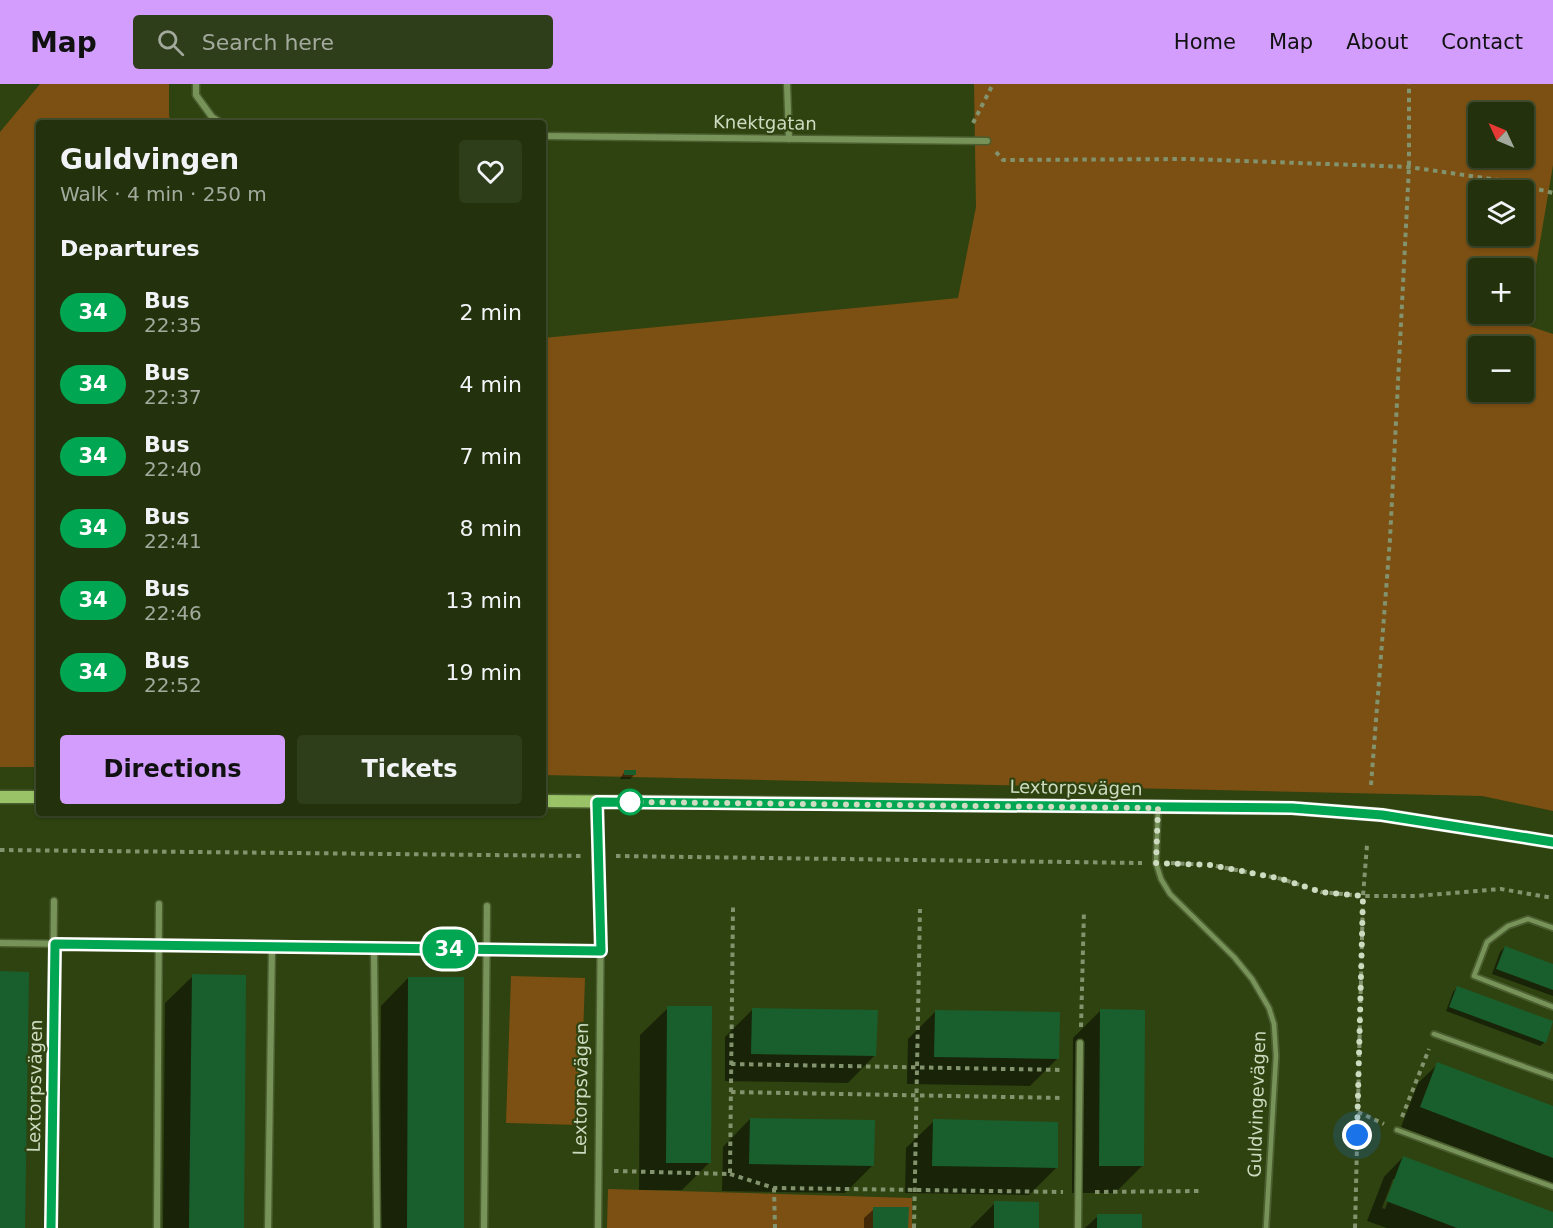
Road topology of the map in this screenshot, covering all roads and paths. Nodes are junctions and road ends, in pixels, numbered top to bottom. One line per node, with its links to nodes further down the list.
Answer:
1 (196, 84): 5 (street)
2 (786, 84): 7 (street)
3 (993, 84): 8 (path)
4 (1409, 84): 10 (path)
5 (216, 120)
6 (546, 136): 7 (street, Knektgatan)
7 (789, 139): 8 (street, Knektgatan)
8 (963, 140): 9 (street, Knektgatan)
9 (987, 141): 10 (path)
10 (1409, 167): 11 (path); 12 (path)
11 (1553, 193)
12 (1371, 785)
13 (0, 797): 14 (street)
14 (36, 797)
15 (546, 801): 16 (street, Lextorpsvägen)
16 (597, 802): 17 (street, Lextorpsvägen); 21 (street, Lextorpsvägen)
17 (1158, 808): 18 (street, Lextorpsvägen); 22 (lane, Guldvingevägen)
18 (1553, 842)
19 (1367, 845): 23 (path)
20 (0, 850): 21 (path)
21 (599, 856): 22 (path); 38 (street, Lextorpsvägen)
22 (1156, 863): 23 (path); 67 (lane, Guldvingevägen)
23 (1363, 896): 24 (path); 49 (path)
24 (1553, 898)
25 (54, 901): 33 (street, Lextorpsvägen)
26 (159, 904): 34 (street)
27 (487, 906): 37 (street)
28 (734, 907): 42 (path)
29 (920, 909): 43 (path)
30 (1084, 910): 41 (path)
31 (1553, 928): 39 (lane)
32 (0, 943): 33 (street)
33 (55, 944): 34 (street); 58 (street, Lextorpsvägen)
34 (160, 946): 35 (street); 59 (street)
35 (272, 947): 36 (street); 60 (street)
36 (374, 948): 37 (street); 61 (street)
37 (488, 950): 38 (street); 62 (street)
38 (601, 951): 51 (street, Lextorpsvägen)
39 (1553, 1007)
40 (1434, 1034): 45 (lane); 50 (path)
41 (1080, 1043): 44 (street)
42 (731, 1064): 43 (path); 46 (path)
43 (917, 1067): 44 (path); 47 (path)
44 (1080, 1070): 48 (street)
45 (1553, 1077)
46 (731, 1092): 47 (path); 52 (path)
47 (917, 1095): 48 (path); 55 (path)
48 (1080, 1098): 57 (street)
49 (1358, 1112): 50 (path); 68 (path)
50 (1397, 1130): 53 (lane)
51 (598, 1171): 52 (path); 63 (street, Lextorpsvägen)
52 (730, 1174): 54 (path)
53 (1553, 1186)
54 (774, 1188): 55 (path); 64 (path)
55 (914, 1191): 57 (path); 65 (path)
56 (1202, 1191): 57 (path)
57 (1078, 1193): 66 (street)
58 (51, 1228)
59 (158, 1228)
60 (268, 1228)
61 (377, 1228)
62 (484, 1228)
63 (598, 1228)
64 (775, 1228)
65 (914, 1228)
66 (1078, 1228)
67 (1266, 1228)
68 (1355, 1228)

